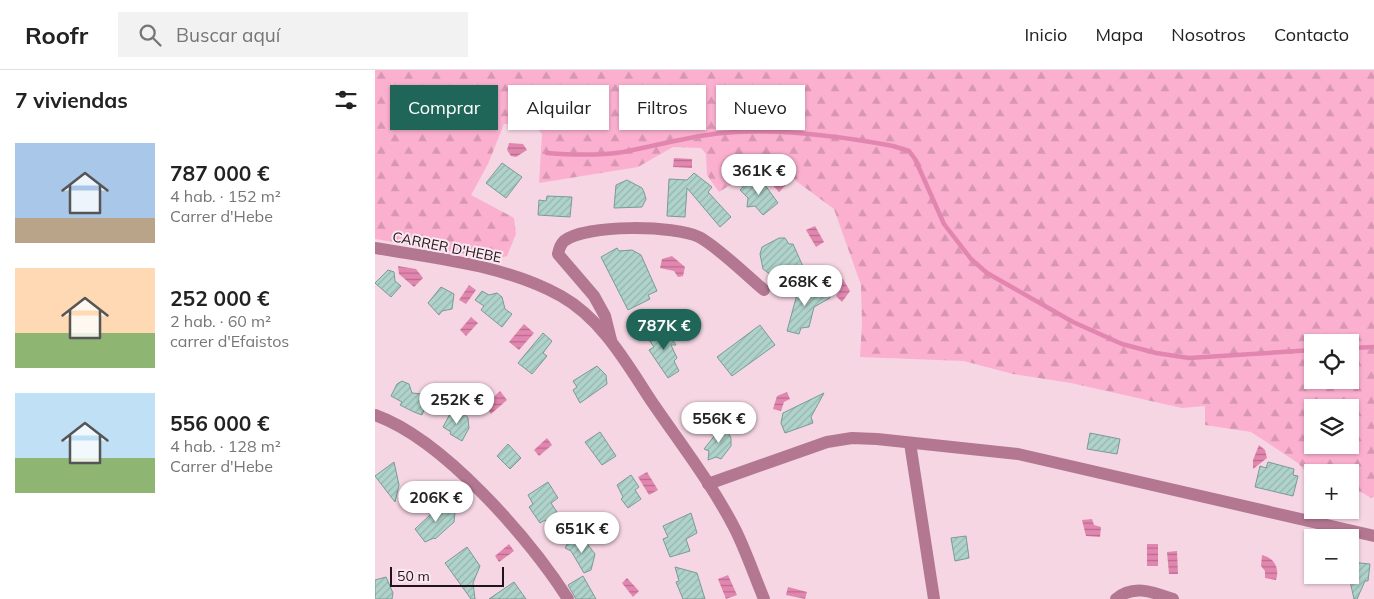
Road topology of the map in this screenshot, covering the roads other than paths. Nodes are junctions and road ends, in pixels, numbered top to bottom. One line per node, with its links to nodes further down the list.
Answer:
1 (375, 248): 3 (street, CARRER D'HEBE)
2 (764, 290): 3 (street)
3 (611, 341): 6 (street, CARRER D'HEBE)
4 (375, 415): 8 (street)
5 (910, 443): 6 (street); 7 (street); 10 (street)
6 (708, 484): 9 (street, CARRER D'HEBE)
7 (1374, 536)
8 (568, 599)
9 (763, 599)
10 (934, 599)
11 (1115, 599): 12 (street)
12 (1173, 599)

